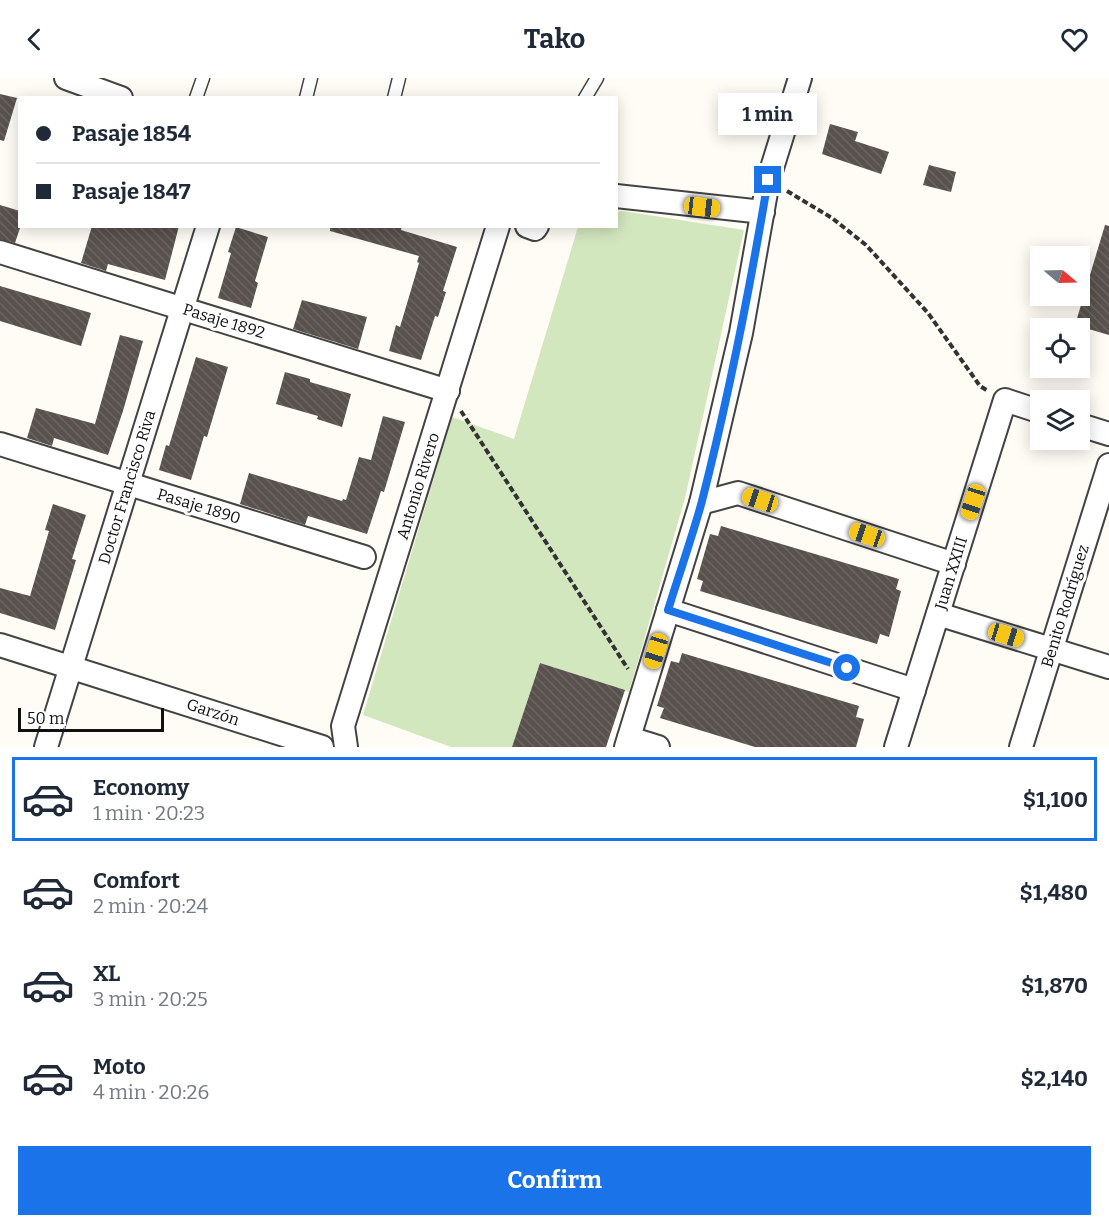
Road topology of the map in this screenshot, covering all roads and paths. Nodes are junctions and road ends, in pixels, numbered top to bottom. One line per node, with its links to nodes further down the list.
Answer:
1 (66, 78): 7 (street)
2 (203, 78): 8 (lane)
3 (311, 78): 9 (lane)
4 (399, 78): 10 (lane)
5 (597, 78): 11 (lane)
6 (800, 78): 12 (street)
7 (116, 96)
8 (197, 96)
9 (306, 96)
10 (394, 96)
11 (586, 96)
12 (768, 180): 14 (street); 20 (path)
13 (618, 196): 14 (street)
14 (763, 212): 27 (street)
15 (207, 228): 18 (street, Doctor Francisco Riva)
16 (497, 228): 19 (street, Antonio Rivero)
17 (0, 252): 18 (street, Pasaje 1892)
18 (183, 308): 19 (street, Pasaje 1892); 26 (street, Doctor Francisco Riva)
19 (448, 391): 37 (path); 41 (street, Antonio Rivero)
20 (1005, 400): 21 (street); 29 (street, Juan XXIII)
21 (1030, 408)
22 (1090, 428): 23 (street)
23 (1109, 434)
24 (0, 444): 26 (street, Pasaje 1890)
25 (1109, 465): 33 (street, Benito Rodríguez)
26 (128, 484): 28 (street, Pasaje 1890); 35 (street, Doctor Francisco Riva)
27 (701, 503): 29 (street); 30 (street)
28 (364, 557)
29 (954, 564): 31 (street, Juan XXIII)
30 (668, 610): 36 (street); 37 (street)
31 (938, 614): 33 (street); 36 (street, Juan XXIII)
32 (0, 645): 35 (street, Garzón)
33 (1052, 650): 34 (street); 44 (street, Benito Rodríguez)
34 (1109, 667)
35 (71, 668): 39 (street, Doctor Francisco Riva); 40 (street, Garzón)
36 (914, 690): 43 (street, Juan XXIII)
37 (643, 693): 38 (street)
38 (628, 743): 42 (street)
39 (46, 747)
40 (322, 747)
41 (346, 747)
42 (658, 747)
43 (896, 747)
44 (1021, 747)

